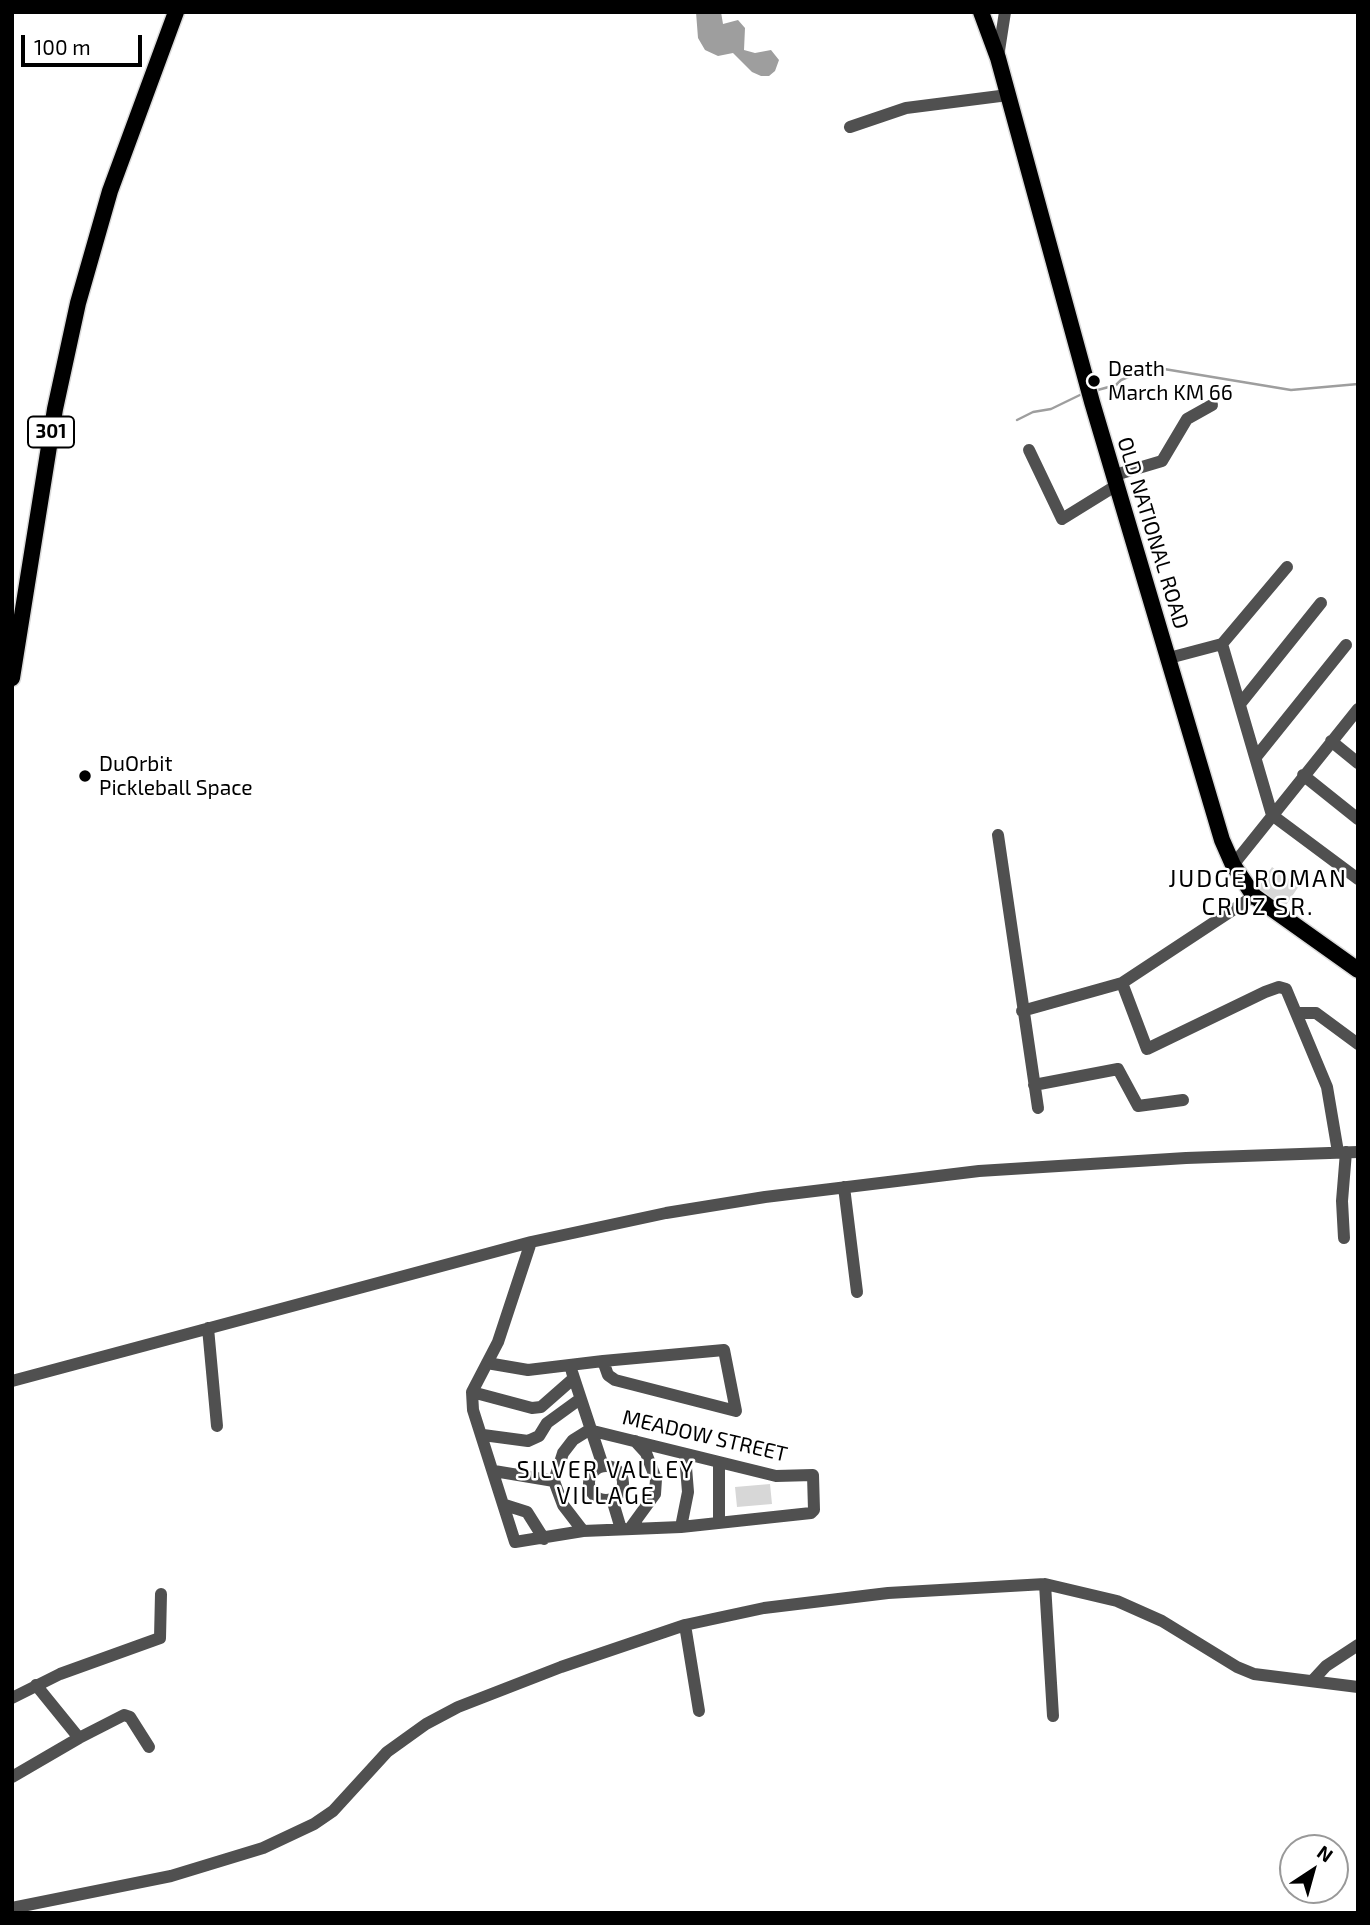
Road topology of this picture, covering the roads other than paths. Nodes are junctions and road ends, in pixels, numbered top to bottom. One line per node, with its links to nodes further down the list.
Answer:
1 (176, 12): 15 (main road, 301)
2 (981, 12): 4 (main road, OLD NATIONAL ROAD)
3 (1005, 12): 4 (street)
4 (998, 58): 5 (main road, OLD NATIONAL ROAD)
5 (1008, 95): 6 (street); 9 (main road, OLD NATIONAL ROAD)
6 (850, 127)
7 (1212, 405): 9 (street)
8 (1029, 450): 9 (street)
9 (1116, 480): 14 (main road, OLD NATIONAL ROAD)
10 (1287, 567): 12 (street)
11 (1321, 603): 16 (street)
12 (1222, 644): 14 (street); 16 (street)
13 (1346, 645): 19 (street)
14 (1169, 658): 25 (main road, OLD NATIONAL ROAD)
15 (12, 678)
16 (1240, 704): 19 (street)
17 (1358, 709): 18 (street)
18 (1331, 741): 20 (street); 21 (street)
19 (1256, 757): 22 (street)
20 (1358, 763)
21 (1303, 775): 22 (street); 23 (street)
22 (1272, 815): 25 (street); 26 (street)
23 (1358, 819)
24 (998, 835): 30 (street)
25 (1233, 866): 27 (main road, OLD NATIONAL ROAD)
26 (1358, 879)
27 (1254, 895): 28 (main road, OLD NATIONAL ROAD); 29 (street)
28 (1355, 962)
29 (1122, 983): 30 (street); 31 (street)
30 (1022, 1012): 33 (street)
31 (1298, 1013): 32 (street); 36 (street)
32 (1358, 1044)
33 (1034, 1085): 34 (street); 35 (street)
34 (1184, 1100)
35 (1038, 1108)
36 (1347, 1152): 37 (street); 38 (street)
37 (844, 1187): 39 (street); 40 (street)
38 (1344, 1238)
39 (531, 1242): 41 (street); 43 (street)
40 (857, 1292)
41 (208, 1328): 45 (street); 48 (street)
42 (603, 1361): 42 (street); 44 (street)
43 (487, 1363): 44 (street); 46 (street)
44 (572, 1371): 46 (street); 47 (street)
45 (12, 1381)
46 (472, 1392): 50 (street)
47 (580, 1399): 49 (street); 50 (street)
48 (217, 1426)
49 (589, 1430): 51 (street, MEADOW STREET); 54 (street); 56 (street)
50 (483, 1435): 55 (street)
51 (633, 1440): 52 (street, MEADOW STREET); 61 (street)
52 (685, 1455): 53 (street, MEADOW STREET); 60 (street)
53 (719, 1462): 59 (street); 59 (street, MEADOW STREET)
54 (603, 1466): 57 (street); 57 (street)
55 (494, 1471): 56 (street); 58 (street)
56 (554, 1480): 62 (street)
57 (612, 1499): 61 (street)
58 (505, 1505): 63 (street); 63 (street)
59 (719, 1523): 60 (street)
60 (681, 1527): 61 (street)
61 (626, 1528): 62 (street)
62 (583, 1531): 63 (street)
63 (544, 1539)
64 (1045, 1584): 66 (street); 68 (street); 73 (street)
65 (161, 1594): 69 (street)
66 (685, 1625): 72 (street); 77 (street)
67 (1358, 1645): 68 (street)
68 (1314, 1679): 70 (street)
69 (36, 1685): 71 (street); 74 (street)
70 (1358, 1687)
71 (12, 1698)
72 (699, 1711)
73 (1053, 1716)
74 (79, 1738): 75 (street); 76 (street)
75 (149, 1747)
76 (12, 1777)
77 (12, 1908)

